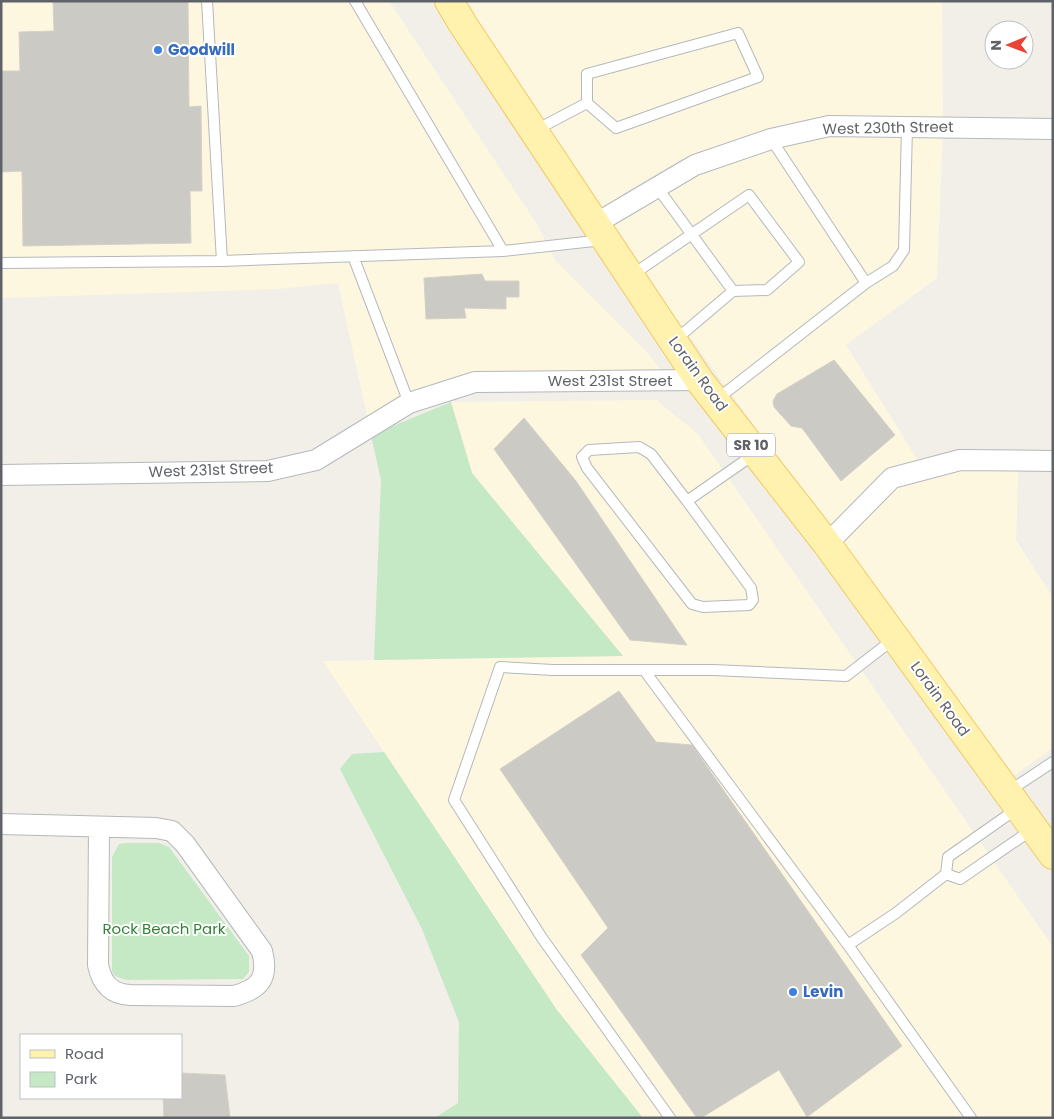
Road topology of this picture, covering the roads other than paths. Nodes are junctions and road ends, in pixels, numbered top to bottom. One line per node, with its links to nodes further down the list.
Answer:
1 (206, 1): 14 (lane)
2 (355, 1): 12 (lane)
3 (449, 1): 7 (main road, Lorain Road / SR 10)
4 (587, 102): 4 (lane); 7 (lane)
5 (907, 127): 6 (street, West 230th Street); 8 (street, West 230th Street); 17 (lane)
6 (1053, 129)
7 (533, 131): 10 (main road, Lorain Road / SR 10)
8 (771, 139): 9 (street, West 230th Street); 17 (lane)
9 (658, 187): 10 (street, West 230th Street); 11 (lane)
10 (600, 232): 12 (lane); 16 (main road, Lorain Road / SR 10)
11 (692, 234): 16 (lane); 18 (lane); 18 (lane)
12 (503, 251): 13 (lane)
13 (353, 256): 14 (lane); 21 (lane)
14 (222, 261): 15 (lane)
15 (1, 263)
16 (630, 276): 19 (main road, Lorain Road / SR 10)
17 (866, 283): 20 (lane)
18 (733, 292): 19 (lane)
19 (674, 341): 20 (main road, Lorain Road / SR 10)
20 (707, 390): 21 (street, West 231st Street); 22 (main road, Lorain Road / SR 10)
21 (409, 403): 24 (street, West 231st Street)
22 (757, 452): 25 (lane); 26 (main road, Lorain Road / SR 10)
23 (1053, 461): 26 (street)
24 (1, 475)
25 (687, 501): 25 (lane)
26 (826, 544): 27 (main road, Lorain Road / SR 10)
27 (895, 638): 28 (lane); 30 (main road, Lorain Road / SR 10)
28 (644, 670): 35 (lane); 36 (lane)
29 (1053, 762): 30 (lane)
30 (1020, 809): 33 (main road, Lorain Road / SR 10); 34 (lane); 34 (lane)
31 (1, 824): 32 (street)
32 (99, 827): 32 (street)
33 (1053, 855)
34 (946, 874): 35 (lane)
35 (848, 945): 37 (lane)
36 (670, 1118)
37 (972, 1118)

